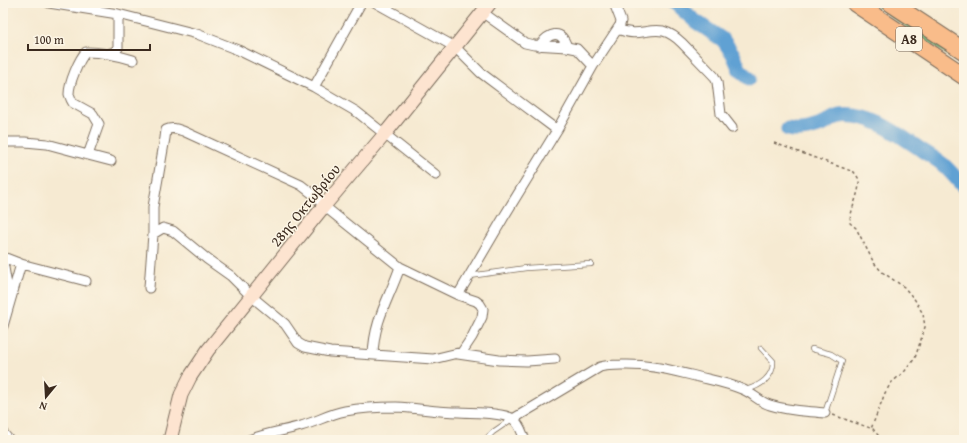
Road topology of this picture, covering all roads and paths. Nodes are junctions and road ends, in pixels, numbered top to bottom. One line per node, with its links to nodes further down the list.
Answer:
1 (48, 3): 8 (street)
2 (87, 3): 8 (street)
3 (361, 3): 18 (street)
4 (376, 3): 12 (street)
5 (614, 3): 11 (street)
6 (855, 3): 17 (highway, Α8)
7 (892, 3): 13 (highway, Α8)
8 (74, 7): 10 (street)
9 (486, 8): 12 (street, 28ης Οκτωβρίου); 16 (street)
10 (118, 14): 14 (street); 18 (street)
11 (618, 28): 16 (street); 19 (street)
12 (455, 48): 20 (street); 21 (street, 28ης Οκτωβρίου)
13 (964, 51)
14 (110, 53): 15 (street); 24 (street)
15 (133, 60)
16 (593, 66): 20 (street)
17 (964, 76)
18 (314, 87): 21 (street)
19 (732, 128)
20 (557, 130): 34 (street)
21 (384, 135): 26 (street); 27 (street, 28ης Οκτωβρίου)
22 (3, 142): 24 (street)
23 (774, 143): 49 (path)
24 (88, 155): 25 (street)
25 (111, 161)
26 (436, 175)
27 (324, 206): 28 (street); 33 (street); 38 (street, 28ης Οκτωβρίου)
28 (153, 234): 36 (street); 38 (street)
29 (3, 257): 31 (street)
30 (3, 262): 39 (street)
31 (20, 264): 35 (street); 39 (street)
32 (590, 264): 34 (lane)
33 (400, 267): 37 (street); 44 (street)
34 (470, 276): 37 (street)
35 (86, 280)
36 (149, 288)
37 (458, 295): 43 (street)
38 (251, 296): 44 (street); 52 (street, 28ης Οκτωβρίου)
39 (7, 301): 40 (street)
40 (3, 326)
41 (761, 348): 46 (lane)
42 (812, 349): 47 (lane)
43 (458, 354): 44 (street); 45 (street)
44 (373, 355)
45 (555, 359)
46 (746, 390): 47 (street); 48 (street)
47 (825, 413): 49 (path)
48 (513, 419): 53 (street); 54 (lane); 55 (street)
49 (871, 429): 56 (path)
50 (3, 433): 51 (street)
51 (9, 440)
52 (170, 440)
53 (249, 440)
54 (485, 440)
55 (525, 440)
56 (882, 440)

